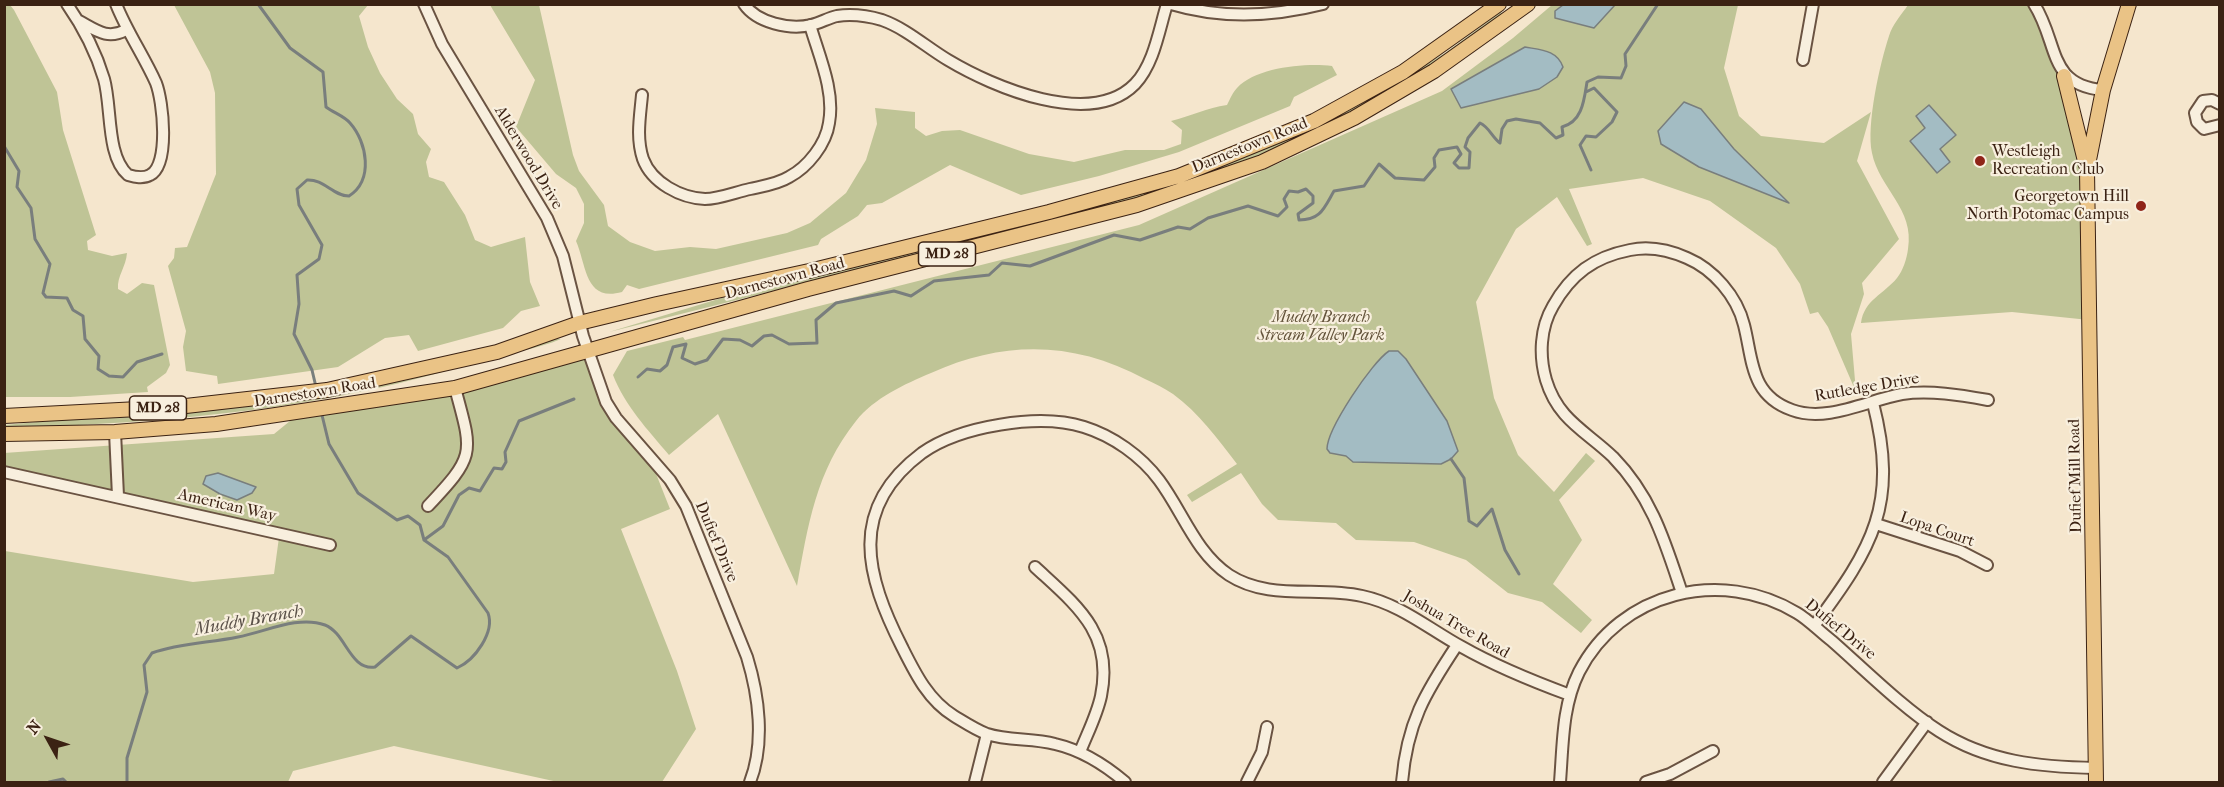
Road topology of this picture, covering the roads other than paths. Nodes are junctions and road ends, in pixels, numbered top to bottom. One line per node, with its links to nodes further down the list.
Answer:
1 (68, 4): 12 (street)
2 (116, 4): 14 (street)
3 (424, 4): 22 (street, Alderwood Drive)
4 (744, 4): 13 (street)
5 (1169, 4): 6 (street); 13 (street)
6 (1323, 4)
7 (1499, 4): 22 (main road, Darnestown Road / MD 28)
8 (1528, 4): 22 (main road, Darnestown Road / MD 28)
9 (1814, 4): 15 (street)
10 (2034, 4): 16 (street)
11 (2129, 4): 17 (main road)
12 (79, 21): 14 (street); 14 (street)
13 (810, 26): 18 (street)
14 (126, 30)
15 (1803, 60)
16 (2064, 76): 17 (street); 21 (main road)
17 (2103, 90): 21 (main road)
18 (642, 96)
19 (2220, 104): 20 (street)
20 (2220, 125)
21 (2087, 170): 45 (main road, Dufief Mill Road)
22 (583, 336): 23 (main road, Darnestown Road / MD 28); 26 (main road, Darnestown Road / MD 28); 46 (street, Dufief Drive)
23 (455, 388): 27 (main road, Darnestown Road / MD 28); 31 (street)
24 (1988, 400): 25 (street, Rutledge Drive)
25 (1873, 403): 32 (street); 36 (street, Rutledge Drive)
26 (4, 416)
27 (115, 432): 28 (main road, Darnestown Road / MD 28); 30 (street)
28 (4, 434)
29 (4, 472): 30 (street, American Way)
30 (118, 496): 33 (street, American Way)
31 (428, 506)
32 (1876, 524): 34 (street, Lopa Court); 37 (street)
33 (330, 545)
34 (1987, 565)
35 (1035, 567): 44 (street)
36 (1682, 593): 37 (street, Dufief Drive); 39 (street, Dufief Drive)
37 (1814, 626): 40 (street, Dufief Drive)
38 (1457, 645): 39 (street, Joshua Tree Road); 42 (street, Joshua Tree Road); 50 (street)
39 (1570, 695): 51 (street, Dufief Drive)
40 (1927, 722): 45 (street, Dufief Drive); 53 (street)
41 (1267, 728): 49 (street)
42 (987, 734): 44 (street, Joshua Tree Road); 47 (street)
43 (1713, 751): 52 (street)
44 (1080, 753): 48 (street, Joshua Tree Road)
45 (2096, 768): 54 (main road, Dufief Mill Road)
46 (750, 783)
47 (975, 783)
48 (1125, 783)
49 (1247, 783)
50 (1402, 783)
51 (1560, 783)
52 (1646, 783)
53 (1883, 783)
54 (2096, 783)

